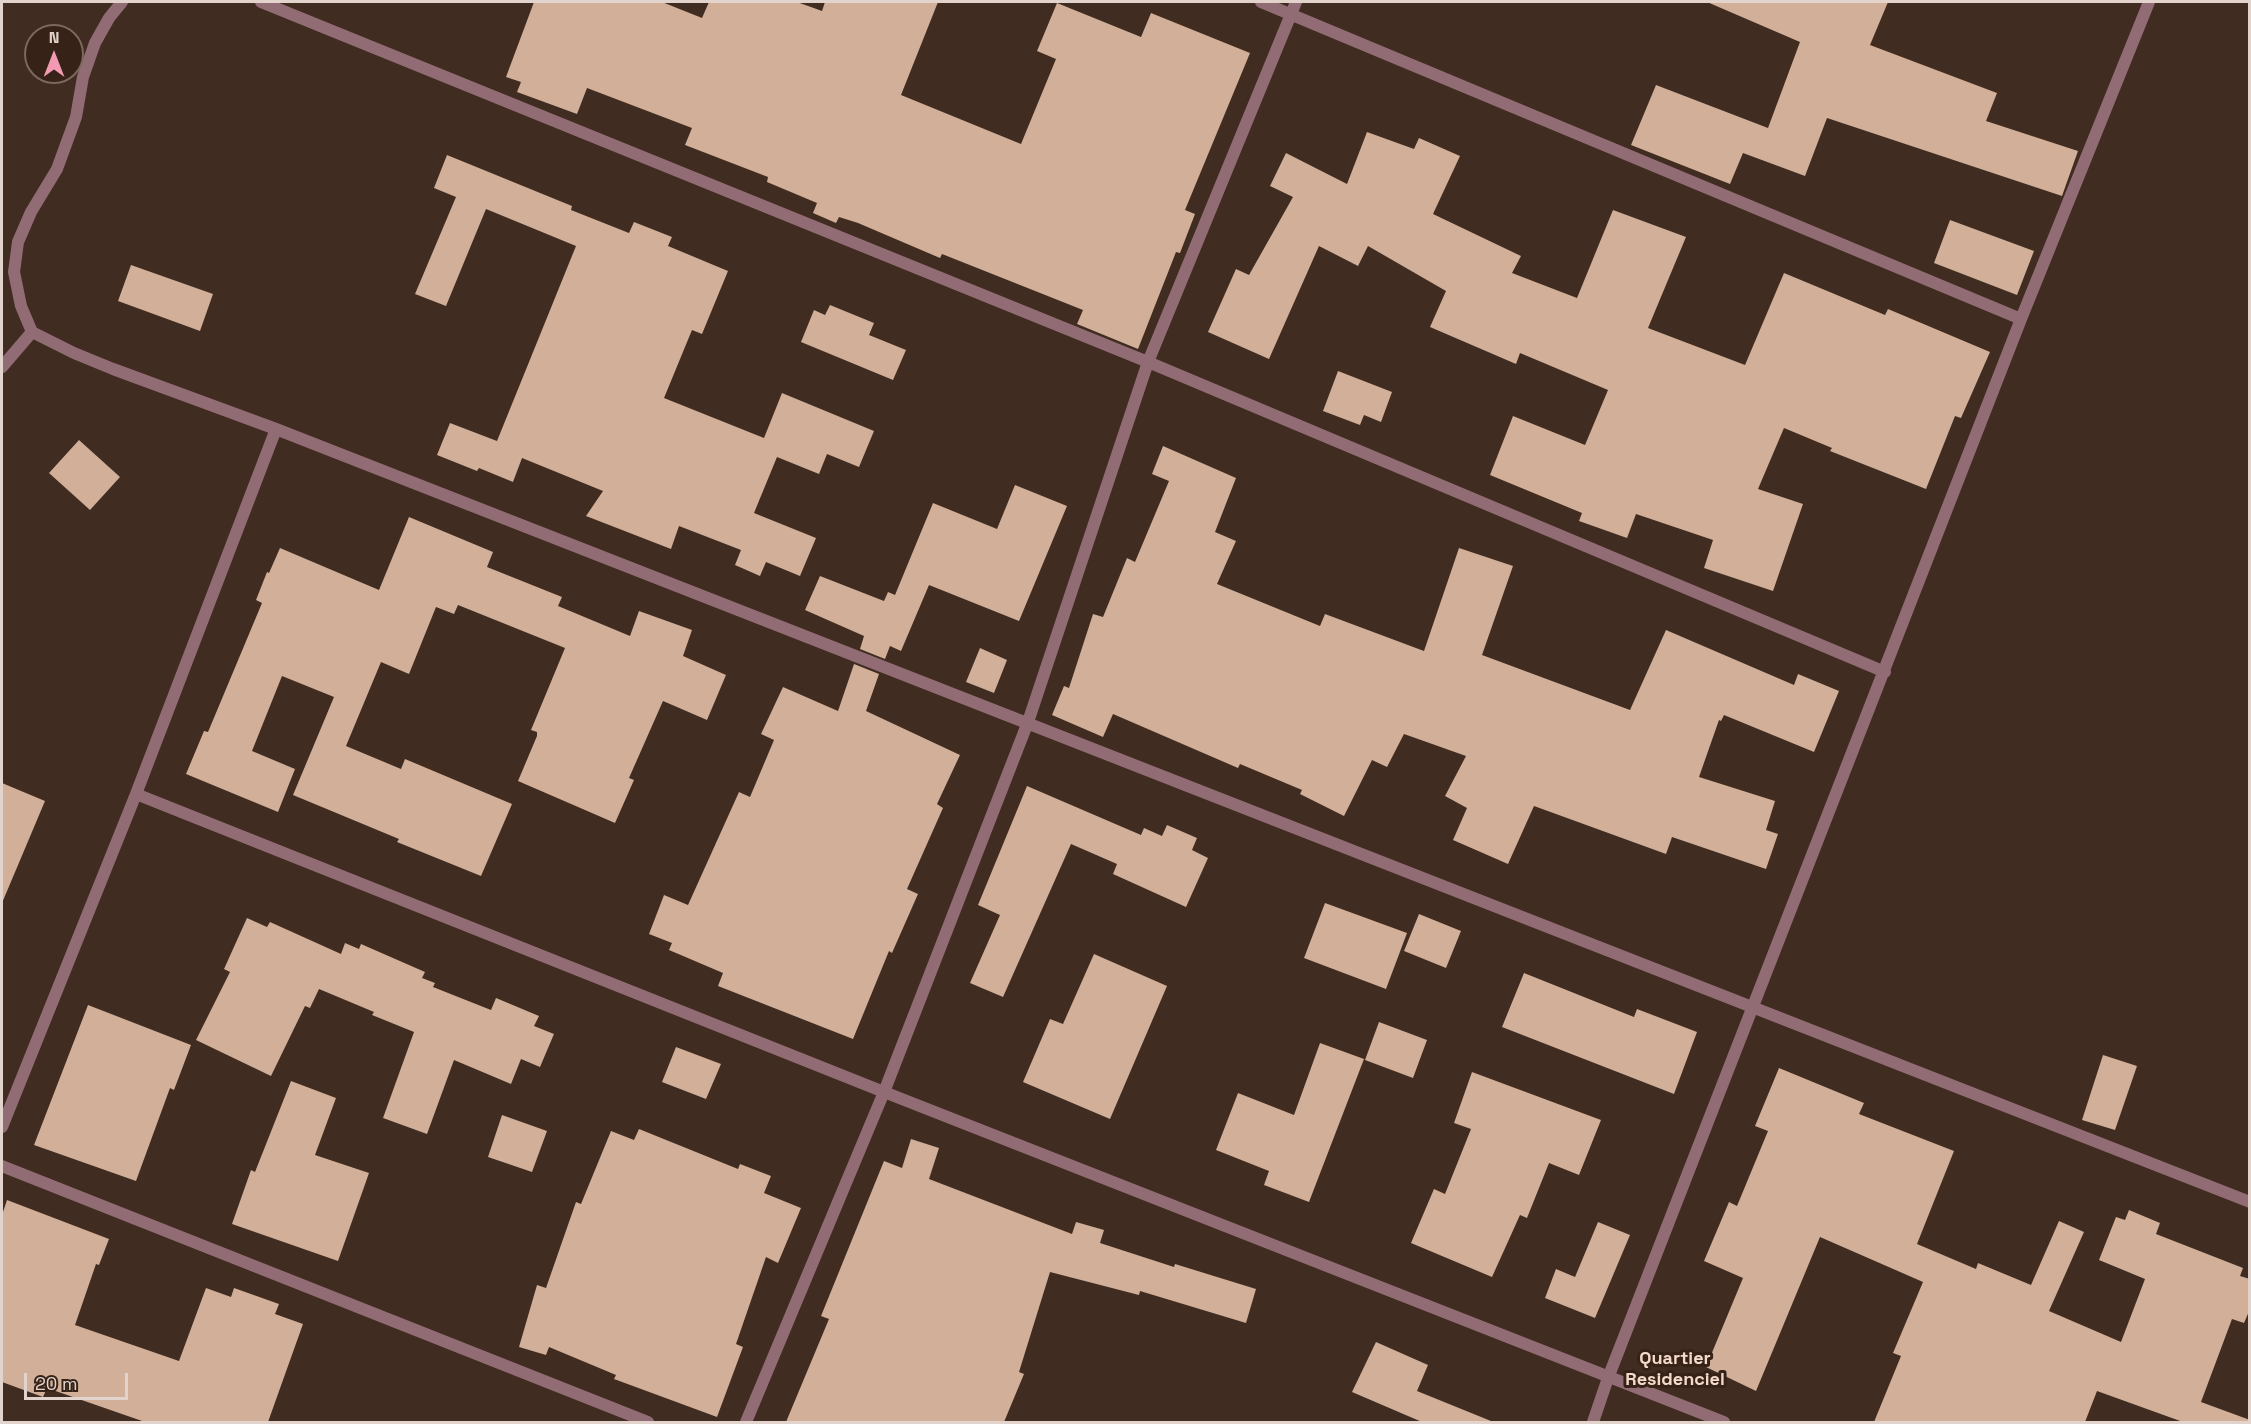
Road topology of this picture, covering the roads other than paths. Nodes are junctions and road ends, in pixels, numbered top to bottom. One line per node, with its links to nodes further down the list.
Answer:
1 (122, 2): 7 (street)
2 (261, 2): 8 (street)
3 (1262, 2): 5 (street)
4 (2148, 2): 6 (street)
5 (1294, 7): 6 (street); 8 (street)
6 (2021, 319): 11 (street)
7 (32, 332): 9 (street); 10 (street)
8 (1148, 362): 11 (street); 12 (street)
9 (2, 367)
10 (276, 429): 12 (street); 13 (street)
11 (1885, 672): 14 (street)
12 (1028, 722): 14 (street); 15 (street)
13 (136, 794): 15 (street); 16 (street)
14 (1753, 1006): 18 (street); 19 (street)
15 (884, 1092): 19 (street); 21 (street)
16 (2, 1126)
17 (2, 1166): 20 (street)
18 (2250, 1202)
19 (1608, 1378): 22 (street); 23 (street)
20 (648, 1422)
21 (746, 1422)
22 (1593, 1422)
23 (1724, 1422)

